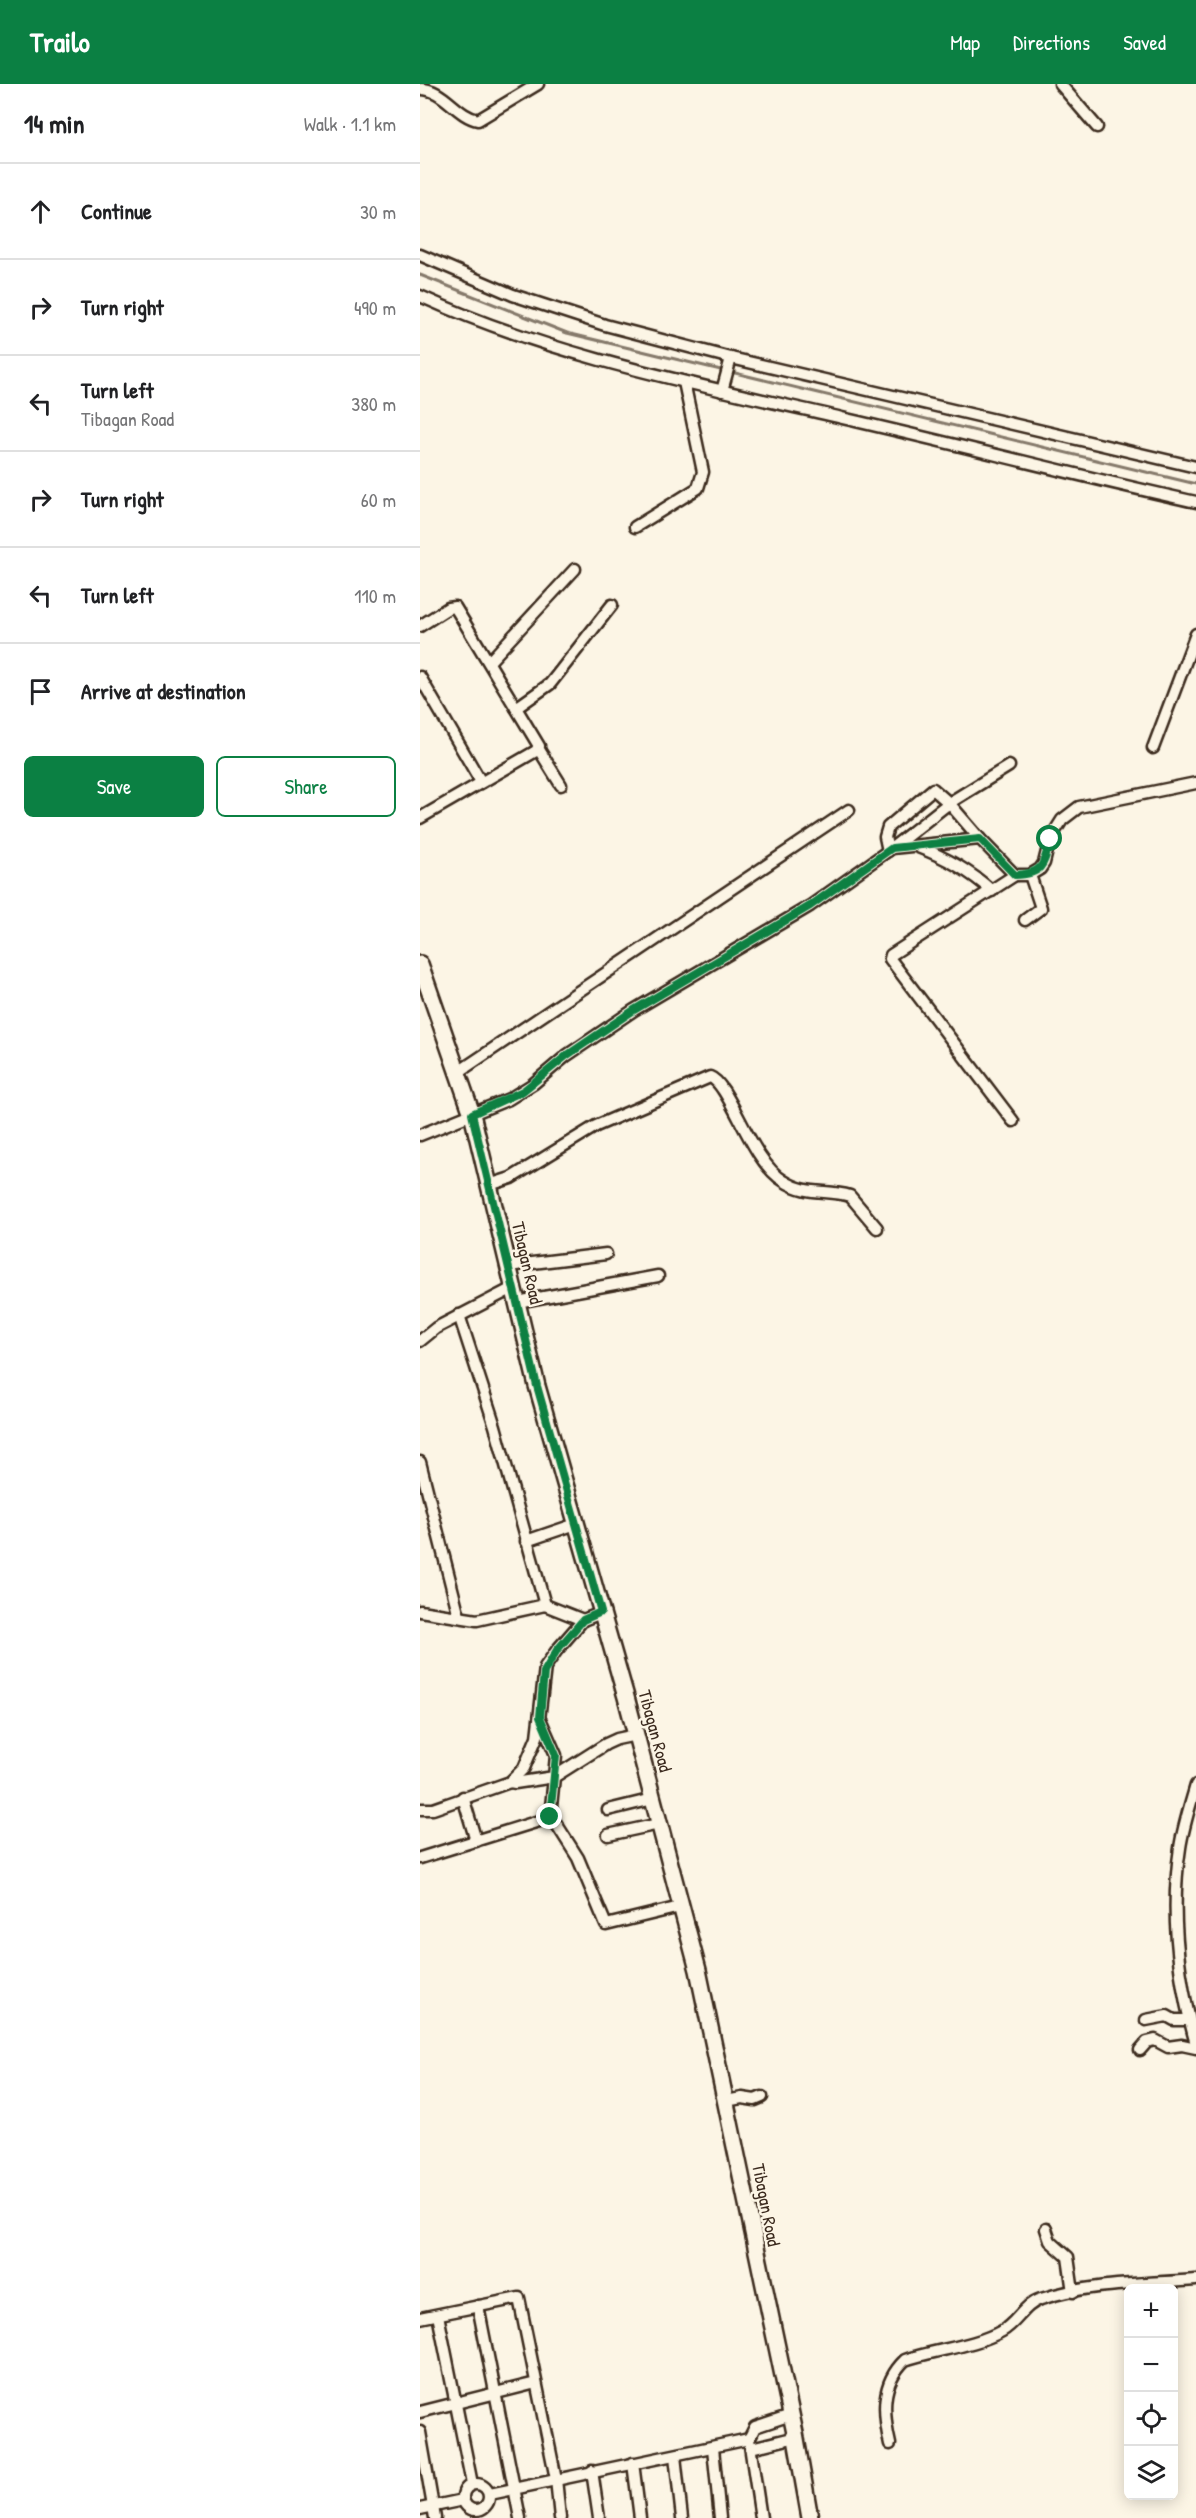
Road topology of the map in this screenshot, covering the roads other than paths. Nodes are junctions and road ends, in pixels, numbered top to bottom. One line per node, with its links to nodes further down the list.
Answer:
1 (538, 84): 3 (street)
2 (1060, 84): 4 (street)
3 (420, 89)
4 (1097, 127)
5 (420, 255): 7 (street)
6 (420, 296): 8 (street)
7 (730, 361): 9 (street); 10 (street)
8 (684, 382): 9 (street); 12 (street)
9 (723, 388): 11 (street)
10 (1196, 467)
11 (1196, 502)
12 (635, 527)
13 (575, 569): 17 (street)
14 (612, 605): 19 (street)
15 (420, 626): 17 (street)
16 (1196, 634): 21 (street)
17 (489, 662): 19 (street)
18 (420, 677): 23 (street)
19 (516, 708): 20 (street)
20 (538, 748): 23 (street); 25 (street)
21 (1153, 748)
22 (1009, 766): 26 (street)
23 (481, 782): 28 (street)
24 (1196, 783): 33 (street)
25 (561, 785)
26 (949, 803): 29 (street); 31 (street); 31 (street)
27 (849, 810): 37 (street)
28 (422, 813)
29 (980, 839): 30 (street); 32 (street)
30 (915, 846): 31 (street); 34 (street)
31 (890, 850): 38 (street)
32 (1015, 875): 33 (street); 34 (street)
33 (1030, 875): 35 (street)
34 (992, 891): 39 (street)
35 (1024, 920)
36 (420, 964): 37 (main road, Tibagan Road)
37 (458, 1073): 38 (main road, Tibagan Road)
38 (472, 1114): 40 (street); 41 (main road, Tibagan Road)
39 (1013, 1121)
40 (420, 1135)
41 (489, 1185): 42 (street); 44 (main road, Tibagan Road)
42 (877, 1228)
43 (606, 1254): 44 (street)
44 (508, 1266): 46 (main road, Tibagan Road)
45 (658, 1276): 46 (street)
46 (515, 1295): 47 (street); 50 (main road, Tibagan Road)
47 (459, 1316): 48 (street); 51 (street)
48 (420, 1341)
49 (420, 1462): 55 (street)
50 (576, 1524): 51 (street); 54 (main road, Tibagan Road)
51 (526, 1541): 52 (street)
52 (545, 1605): 55 (street); 56 (street)
53 (420, 1611): 55 (street)
54 (601, 1612): 56 (street); 58 (main road, Tibagan Road)
55 (459, 1616)
56 (583, 1620): 57 (street)
57 (540, 1717): 59 (street); 60 (street)
58 (636, 1735): 59 (street); 63 (main road, Tibagan Road)
59 (554, 1777): 60 (street); 66 (street)
60 (510, 1782): 62 (street)
61 (1196, 1785): 73 (street)
62 (463, 1797): 64 (street); 69 (street)
63 (653, 1799): 65 (street); 67 (main road, Tibagan Road)
64 (420, 1809)
65 (608, 1810)
66 (550, 1817): 69 (street); 71 (street)
67 (659, 1824): 68 (street); 71 (main road, Tibagan Road)
68 (608, 1835)
69 (476, 1841): 70 (street)
70 (420, 1858)
71 (680, 1907): 77 (main road, Tibagan Road)
72 (1146, 2020): 73 (street)
73 (1190, 2020): 74 (street)
74 (1196, 2046): 75 (street)
75 (1140, 2050)
76 (762, 2097): 77 (street)
77 (726, 2101): 88 (main road, Tibagan Road)
78 (1046, 2229): 80 (street)
79 (1196, 2280): 80 (street)
80 (1073, 2292): 92 (street)
81 (478, 2306): 82 (street); 84 (street); 85 (street)
82 (438, 2315): 83 (street); 86 (street)
83 (420, 2318)
84 (536, 2383): 85 (street); 97 (street)
85 (496, 2391): 86 (street); 99 (street)
86 (455, 2402): 87 (street); 98 (street)
87 (420, 2412)
88 (784, 2417): 90 (main road, Tibagan Road); 91 (street)
89 (420, 2432): 103 (street)
90 (789, 2439): 91 (street); 112 (main road, Tibagan Road)
91 (750, 2443): 93 (street); 111 (street)
92 (890, 2444)
93 (713, 2448): 94 (street); 110 (street)
94 (675, 2456): 95 (street); 109 (street)
95 (633, 2463): 96 (street); 108 (street)
96 (592, 2470): 97 (street); 107 (street)
97 (556, 2479): 99 (street); 106 (street)
98 (472, 2484): 100 (street); 101 (street)
99 (516, 2489): 100 (street); 105 (street)
100 (490, 2494): 104 (street)
101 (463, 2500): 103 (street); 104 (street)
102 (420, 2509): 103 (street)
103 (434, 2512)
104 (477, 2514)
105 (520, 2518)
106 (560, 2518)
107 (599, 2518)
108 (640, 2518)
109 (682, 2518)
110 (720, 2518)
111 (761, 2518)
112 (810, 2518)

